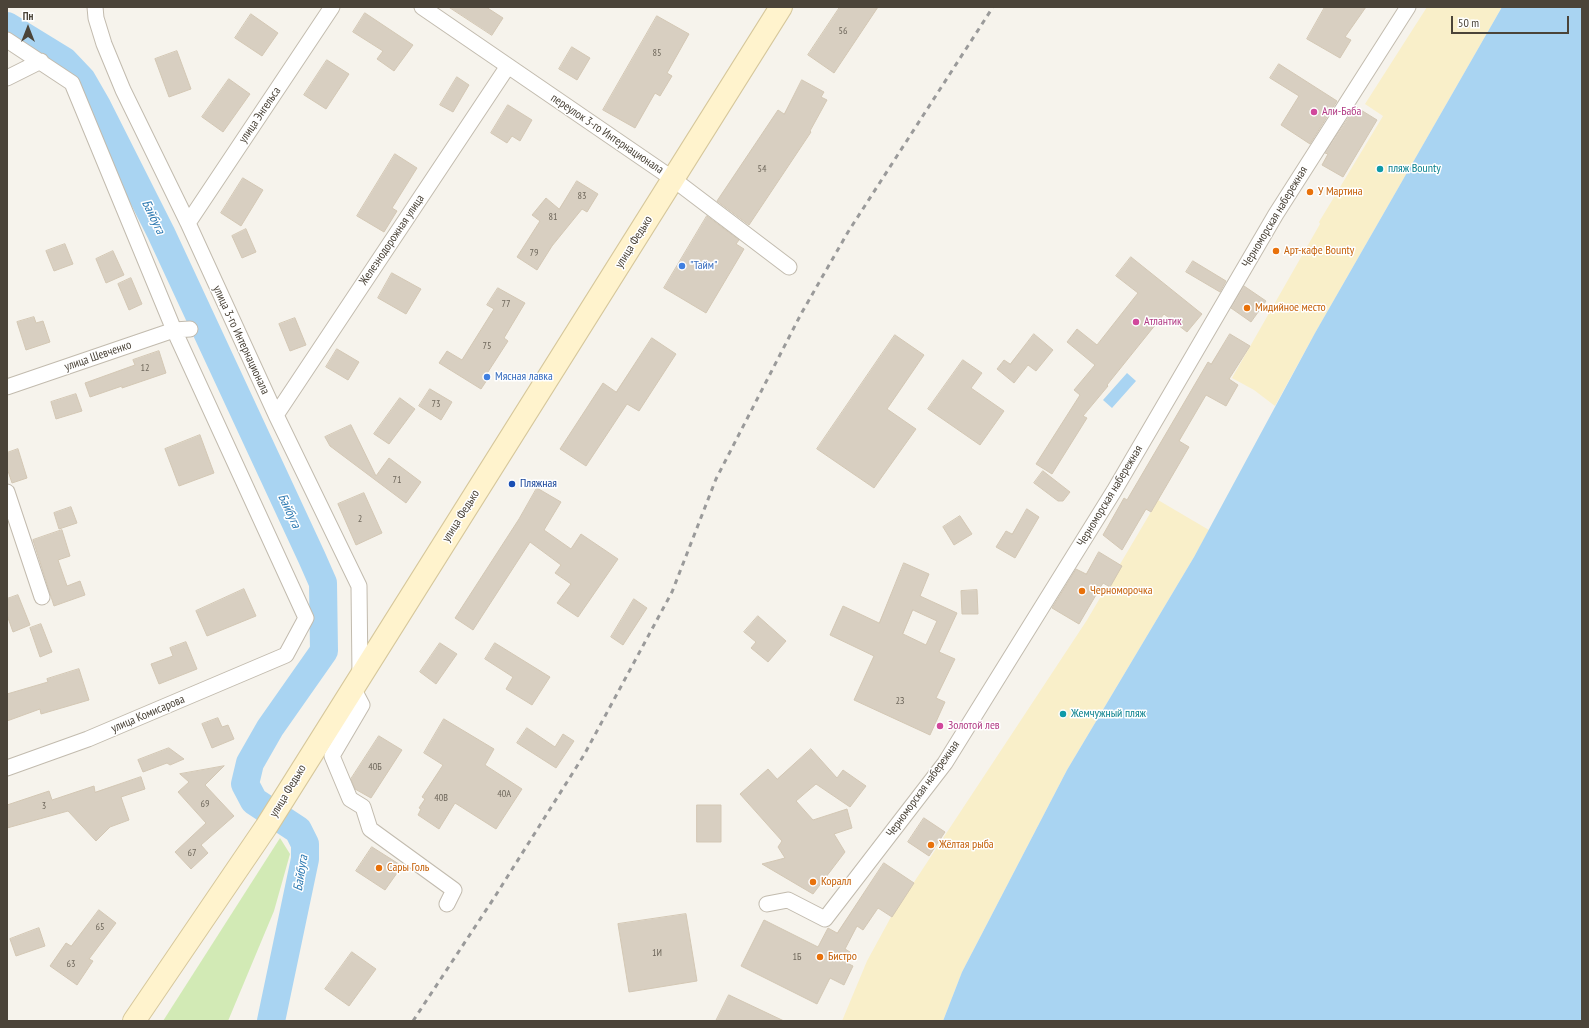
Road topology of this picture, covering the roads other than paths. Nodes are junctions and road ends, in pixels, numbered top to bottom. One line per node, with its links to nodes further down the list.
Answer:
1 (95, 7): 11 (street, улица 3-го Интернационала)
2 (332, 7): 11 (street, улица Энгельса)
3 (422, 7): 8 (street, переулок 3-го Интернационала)
4 (781, 7): 10 (main road, улица Федько)
5 (1408, 7): 22 (street, Черноморская набережная)
6 (7, 40): 7 (street)
7 (41, 61): 9 (street); 14 (street)
8 (508, 66): 10 (street, переулок 3-го Интернационала); 16 (street, Железнодорожная улица)
9 (7, 78)
10 (673, 179): 12 (street, переулок 3-го Интернационала); 19 (main road, улица Федько)
11 (188, 223): 16 (street, улица 3-го Интернационала)
12 (789, 267)
13 (190, 329): 14 (street, улица Шевченко)
14 (174, 330): 15 (street, улица Шевченко); 20 (street, улица Комисарова)
15 (7, 387)
16 (276, 414): 19 (street, улица 3-го Интернационала)
17 (7, 492): 18 (street)
18 (42, 597)
19 (357, 682): 21 (street); 23 (main road, улица Федько)
20 (7, 768)
21 (447, 904)
22 (767, 904)
23 (134, 1021)

